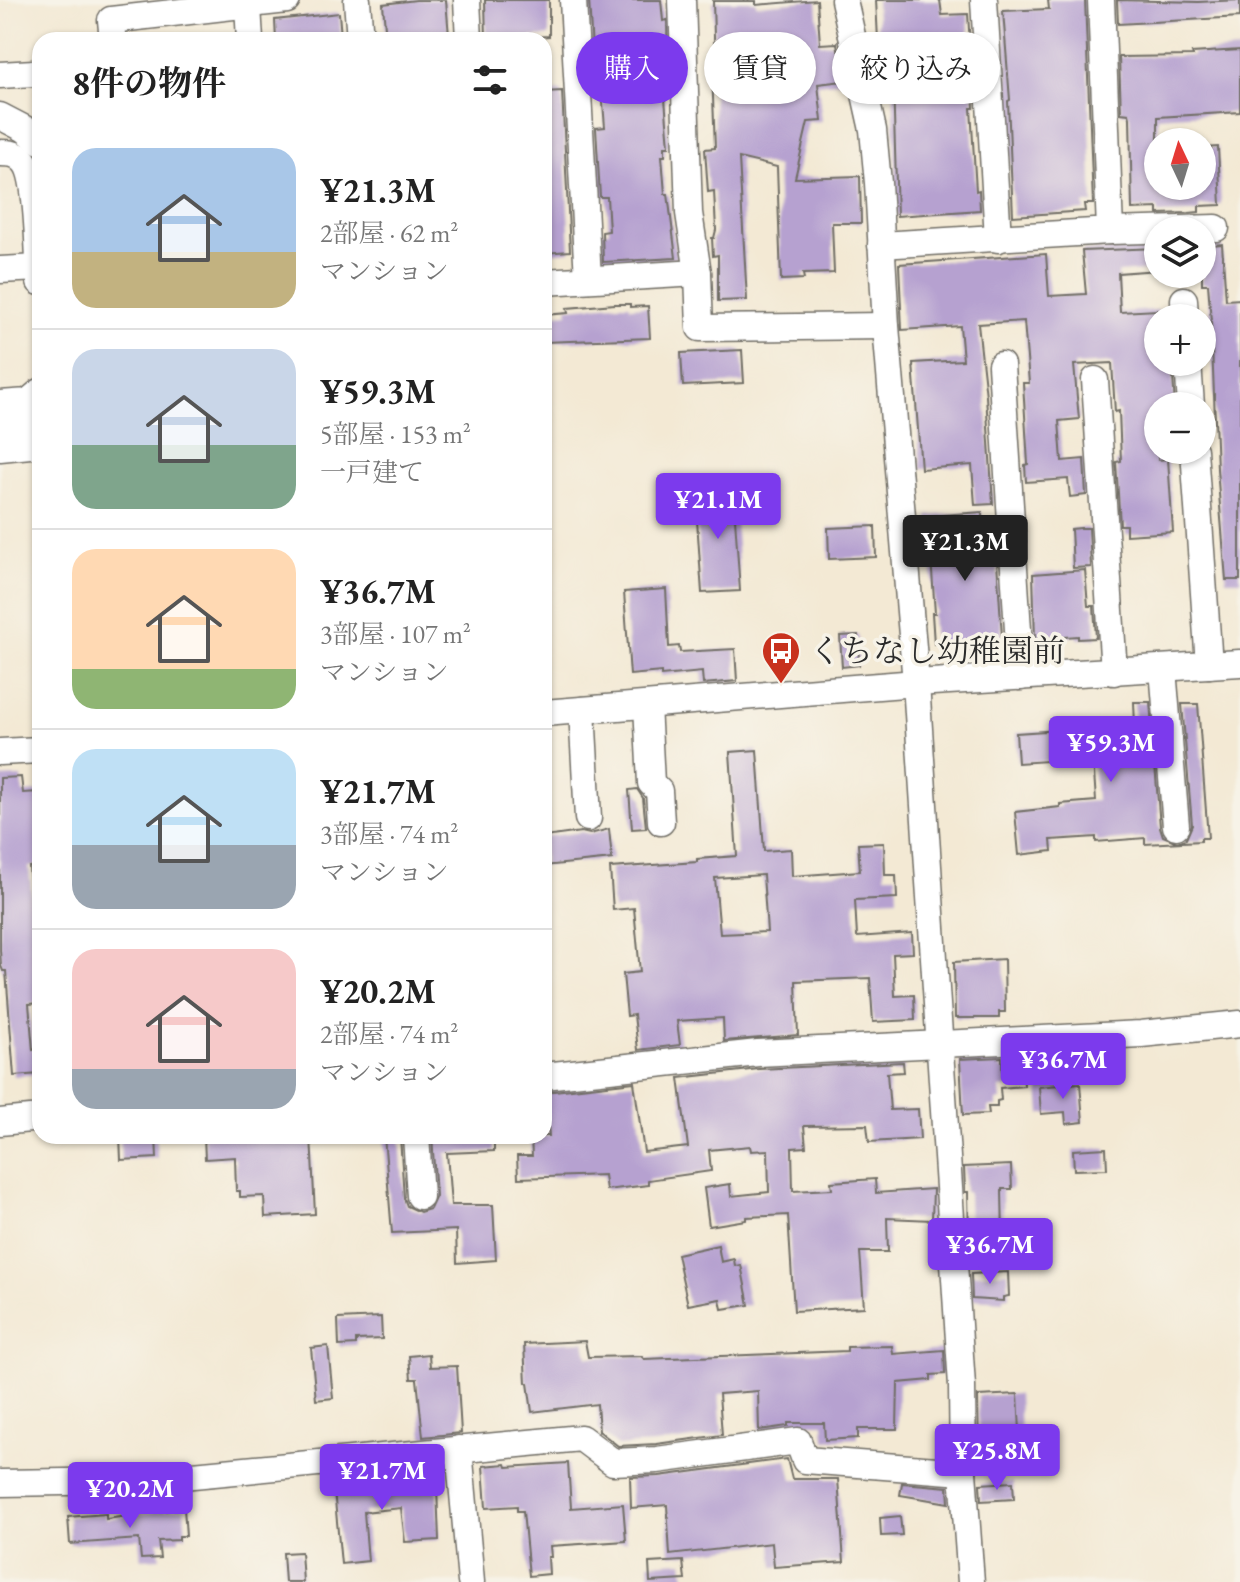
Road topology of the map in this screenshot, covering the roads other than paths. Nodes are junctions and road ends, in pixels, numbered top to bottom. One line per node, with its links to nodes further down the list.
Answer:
1 (287, 0): 9 (street)
2 (357, 0): 12 (street)
3 (467, 0): 13 (street)
4 (573, 0): 27 (street)
5 (682, 0): 26 (street)
6 (844, 0): 23 (street)
7 (984, 0): 22 (street)
8 (1101, 0): 21 (street)
9 (248, 6): 10 (street); 11 (street)
10 (112, 32)
11 (250, 32)
12 (359, 32)
13 (469, 32)
14 (32, 73): 15 (street)
15 (0, 75)
16 (0, 116): 17 (street)
17 (32, 135)
18 (0, 153): 19 (street)
19 (32, 178)
20 (1144, 230): 21 (street)
21 (1110, 231): 22 (street)
22 (998, 239): 23 (street)
23 (881, 245): 29 (street)
24 (32, 268): 25 (street)
25 (0, 270)
26 (698, 273): 27 (street); 29 (street)
27 (588, 279): 28 (street)
28 (552, 281)
29 (886, 326): 44 (street)
30 (1001, 365): 43 (street)
31 (1095, 380): 42 (street)
32 (32, 399): 33 (street)
33 (0, 404)
34 (32, 422): 35 (street)
35 (0, 426)
36 (32, 445): 37 (street)
37 (0, 448)
38 (1195, 464): 40 (street)
39 (1240, 663): 40 (street)
40 (1209, 665): 41 (street)
41 (1163, 669): 42 (street); 52 (street)
42 (1114, 672): 43 (street)
43 (1021, 677): 44 (street)
44 (916, 683): 45 (street); 54 (street)
45 (647, 705): 46 (street); 51 (street)
46 (582, 710): 47 (street); 50 (street)
47 (552, 712)
48 (32, 750): 49 (street)
49 (0, 752)
50 (588, 818)
51 (661, 822)
52 (1176, 826)
53 (1240, 1024): 54 (street)
54 (939, 1043): 55 (street); 61 (street)
55 (552, 1075)
56 (32, 1119): 57 (street)
57 (0, 1122)
58 (417, 1144): 59 (street)
59 (420, 1196)
60 (459, 1449): 61 (street); 62 (street); 63 (street)
61 (963, 1472): 64 (street)
62 (0, 1483)
63 (471, 1582)
64 (971, 1582)

